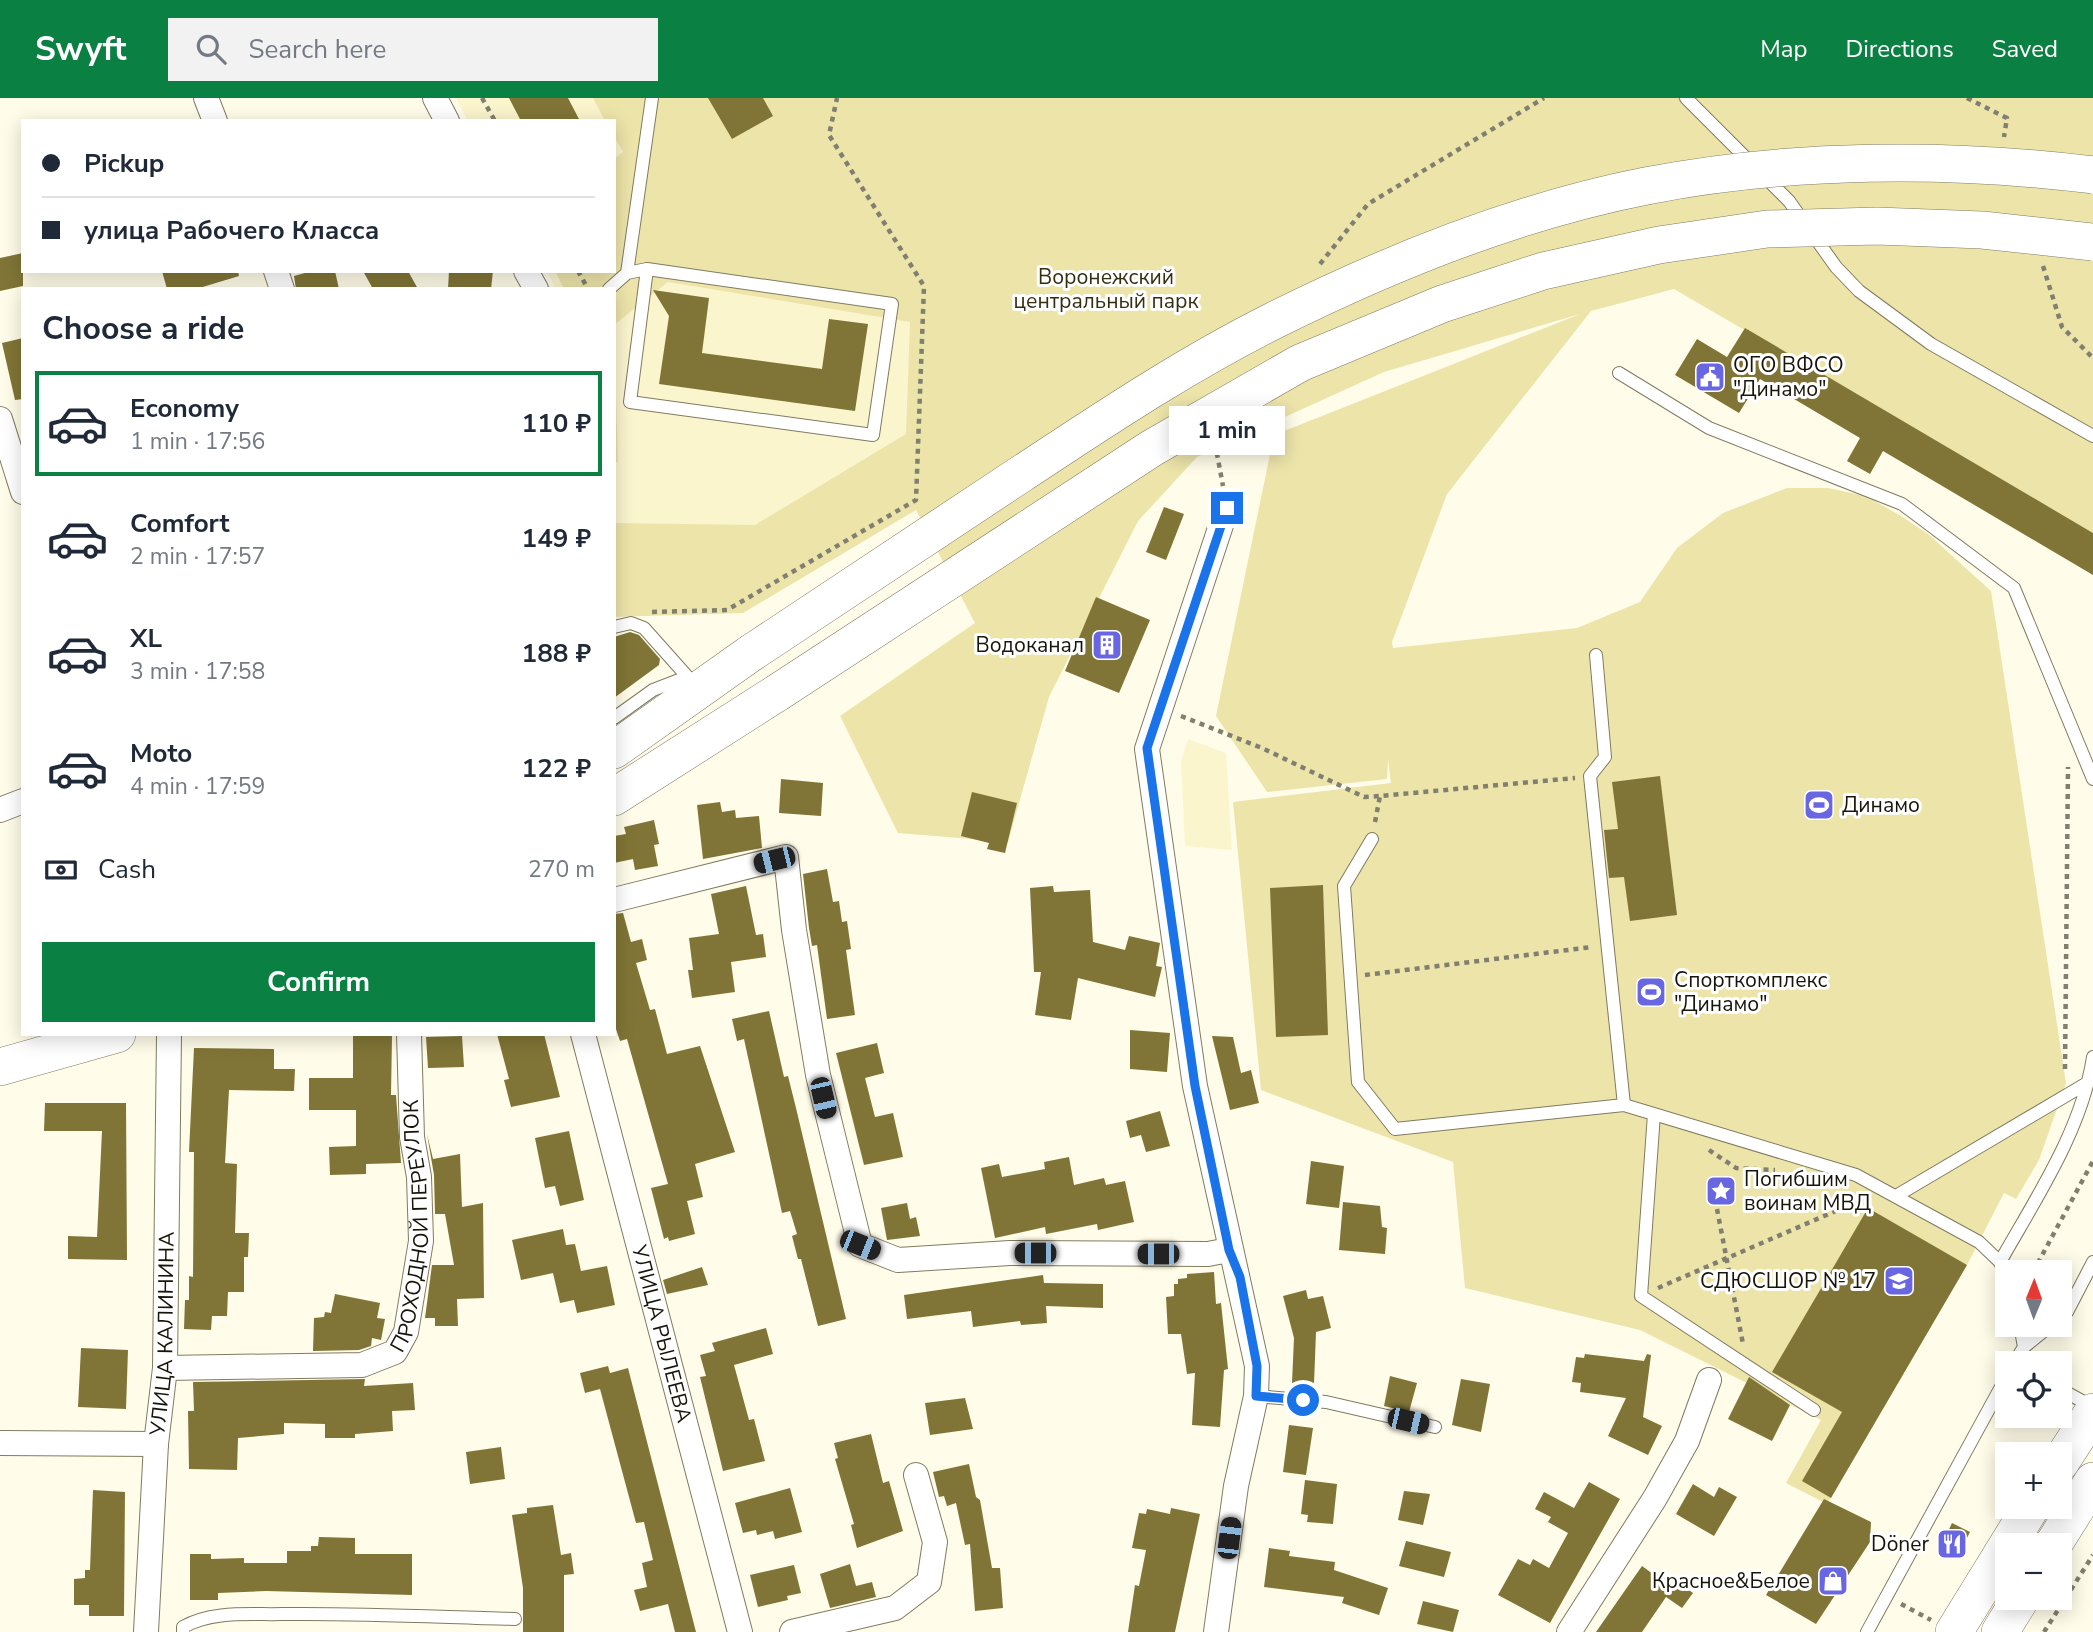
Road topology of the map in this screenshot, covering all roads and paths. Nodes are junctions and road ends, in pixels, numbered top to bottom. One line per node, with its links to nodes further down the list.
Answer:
1 (206, 98): 8 (street)
2 (435, 98): 9 (street)
3 (482, 98): 10 (path)
4 (652, 98): 14 (lane)
5 (1686, 98): 20 (lane)
6 (1968, 98): 7 (path)
7 (2007, 118)
8 (214, 119)
9 (446, 119)
10 (494, 119)
11 (2093, 175): 25 (main road, bridge)
12 (2093, 242): 32 (main road, bridge)
13 (647, 269): 13 (lane); 14 (lane)
14 (627, 273): 15 (lane)
15 (611, 287)
16 (2062, 327): 17 (path)
17 (2093, 358)
18 (1619, 373): 28 (lane)
19 (0, 419): 21 (street)
20 (2093, 436)
21 (21, 486)
22 (1227, 508): 26 (street)
23 (616, 627): 25 (lane)
24 (1596, 655): 50 (lane)
25 (708, 680): 27 (lane); 29 (main road)
26 (1161, 707): 33 (path); 56 (street)
27 (616, 717)
28 (2069, 718): 31 (lane); 48 (path)
29 (616, 749)
30 (1572, 778): 33 (path)
31 (2093, 779)
32 (616, 796)
33 (1380, 796): 36 (path)
34 (21, 802): 35 (street)
35 (0, 810)
36 (1372, 839): 39 (lane)
37 (616, 900): 56 (street)
38 (1589, 947): 39 (path)
39 (1350, 977): 50 (lane)
40 (26, 1036): 45 (main road)
41 (110, 1036): 47 (main road)
42 (169, 1036): 69 (street, УЛИЦА КАЛИНИНА)
43 (409, 1036): 69 (street, ПРОХОДНОЙ ПЕРЕУЛОК)
44 (584, 1036): 91 (street, УЛИЦА РЫЛЕЕВА)
45 (0, 1043)
46 (2093, 1057): 49 (lane)
47 (0, 1067)
48 (2065, 1069)
49 (2089, 1082): 53 (lane); 59 (lane)
50 (1624, 1105): 51 (lane)
51 (1654, 1114): 53 (lane); 62 (lane)
52 (2093, 1161): 60 (path)
53 (1896, 1196): 58 (lane)
54 (1717, 1209): 57 (path)
55 (1838, 1210): 57 (path)
56 (1229, 1250): 71 (street)
57 (1726, 1258): 62 (path); 68 (path)
58 (1998, 1260)
59 (2001, 1260)
60 (2039, 1260)
61 (2093, 1262): 63 (lane)
62 (1641, 1296): 68 (lane)
63 (2072, 1302)
64 (2022, 1337): 66 (lane)
65 (2036, 1337): 66 (lane)
66 (2024, 1347): 67 (lane)
67 (2022, 1351)
68 (1747, 1365): 74 (lane)
69 (165, 1368): 78 (street, УЛИЦА КАЛИНИНА)
70 (1709, 1380): 94 (street)
71 (1256, 1396): 76 (lane); 93 (street)
72 (2072, 1397): 75 (lane)
73 (1995, 1398): 85 (lane)
74 (1814, 1410)
75 (2093, 1410): 79 (main road)
76 (1435, 1427)
77 (0, 1443): 78 (street)
78 (156, 1444): 89 (street, УЛИЦА КАЛИНИНА)
79 (2072, 1444)
80 (916, 1475): 92 (street)
81 (2093, 1481): 83 (main road)
82 (2022, 1519): 88 (main road)
83 (2060, 1533)
84 (2093, 1555): 97 (path)
85 (1887, 1596): 88 (path); 95 (lane)
86 (2014, 1610): 96 (main road)
87 (515, 1619): 90 (lane)
88 (1943, 1626)
89 (146, 1632)
90 (183, 1632)
91 (740, 1632)
92 (793, 1632)
93 (1216, 1632)
94 (1569, 1632)
95 (1867, 1632)
96 (2000, 1632)
97 (2044, 1632)

